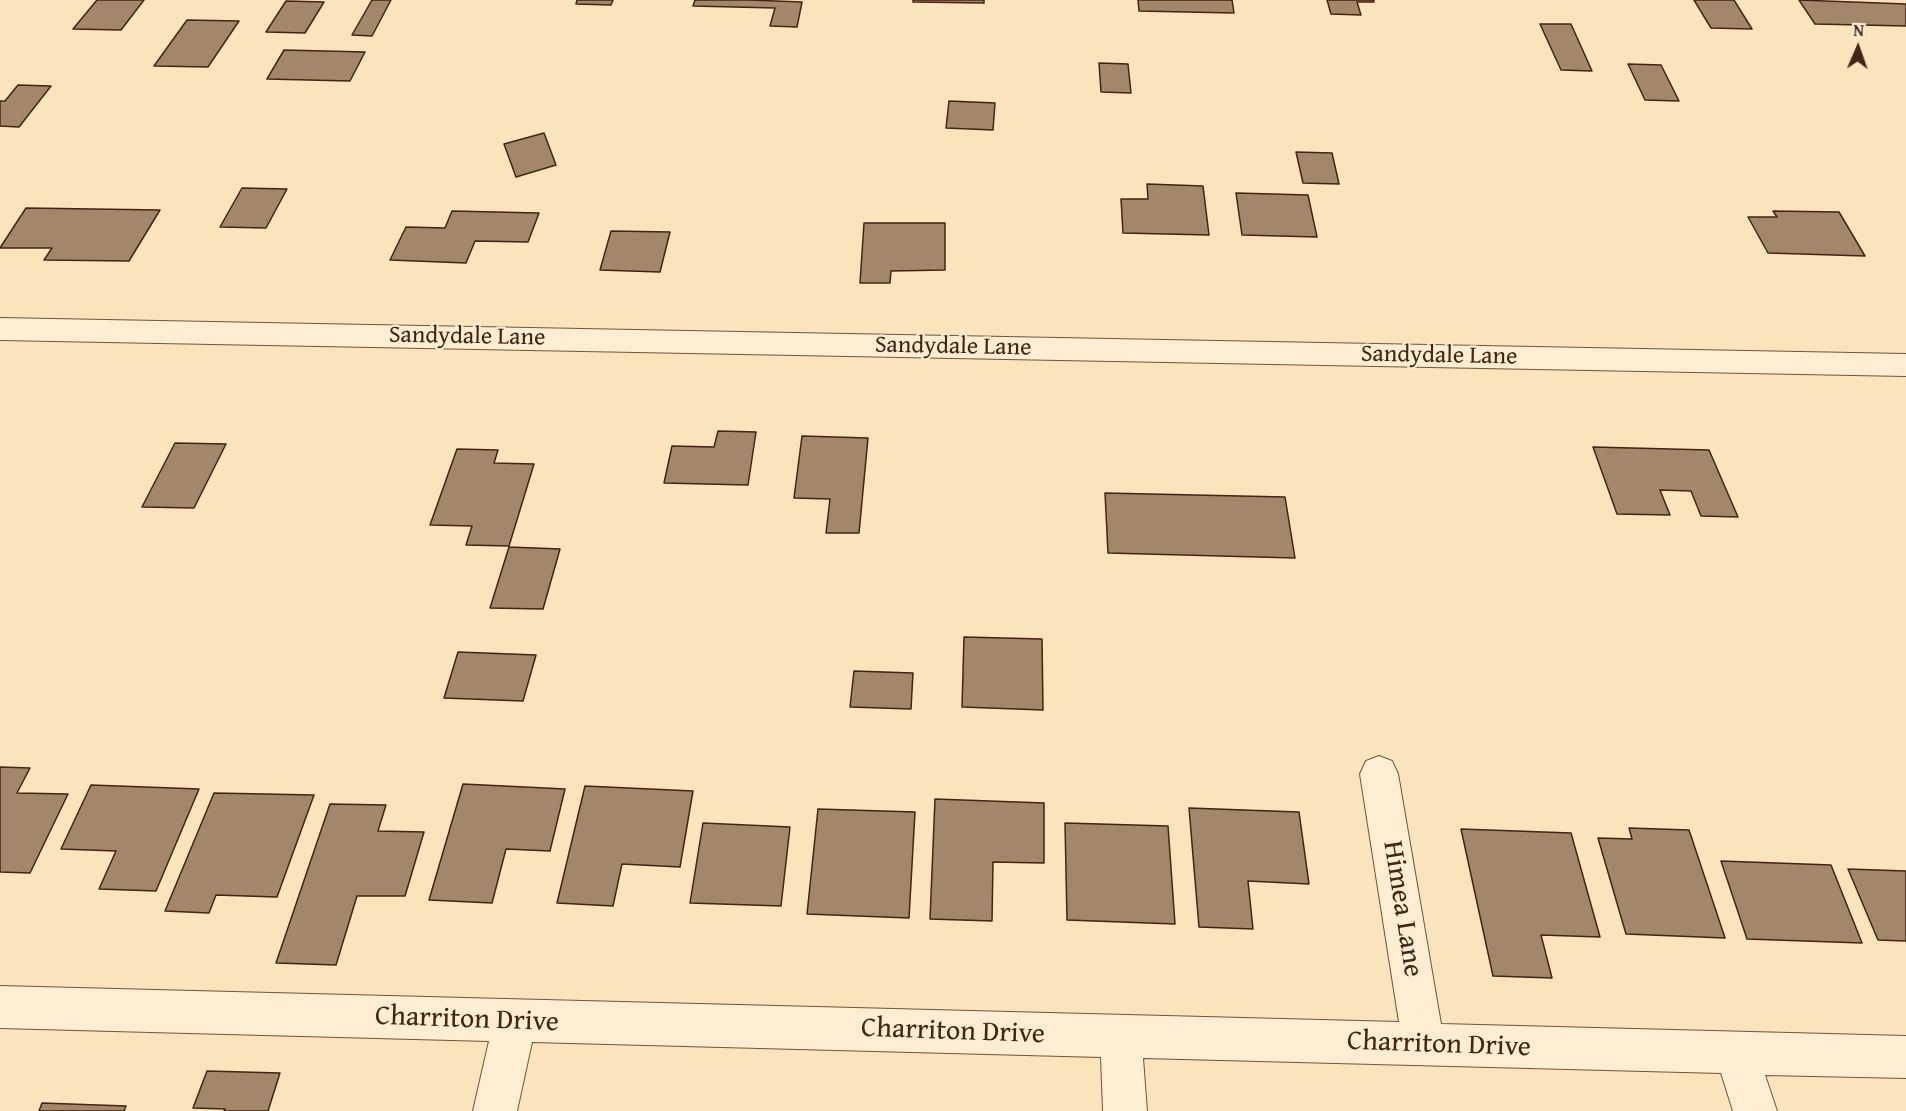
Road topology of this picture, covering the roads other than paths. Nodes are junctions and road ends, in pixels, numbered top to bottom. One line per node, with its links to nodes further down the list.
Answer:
1 (0, 329): 2 (street, Sandydale Lane)
2 (1906, 365)
3 (1379, 774): 7 (street, Himea Lane)
4 (0, 1007): 5 (street, Charriton Drive)
5 (515, 1021): 6 (street, Charriton Drive); 10 (street)
6 (1121, 1037): 7 (street, Charriton Drive); 11 (street)
7 (1424, 1045): 8 (street, Charriton Drive)
8 (1736, 1053): 9 (street, Charriton Drive); 12 (street)
9 (1906, 1057)
10 (495, 1111)
11 (1125, 1111)
12 (1755, 1111)

